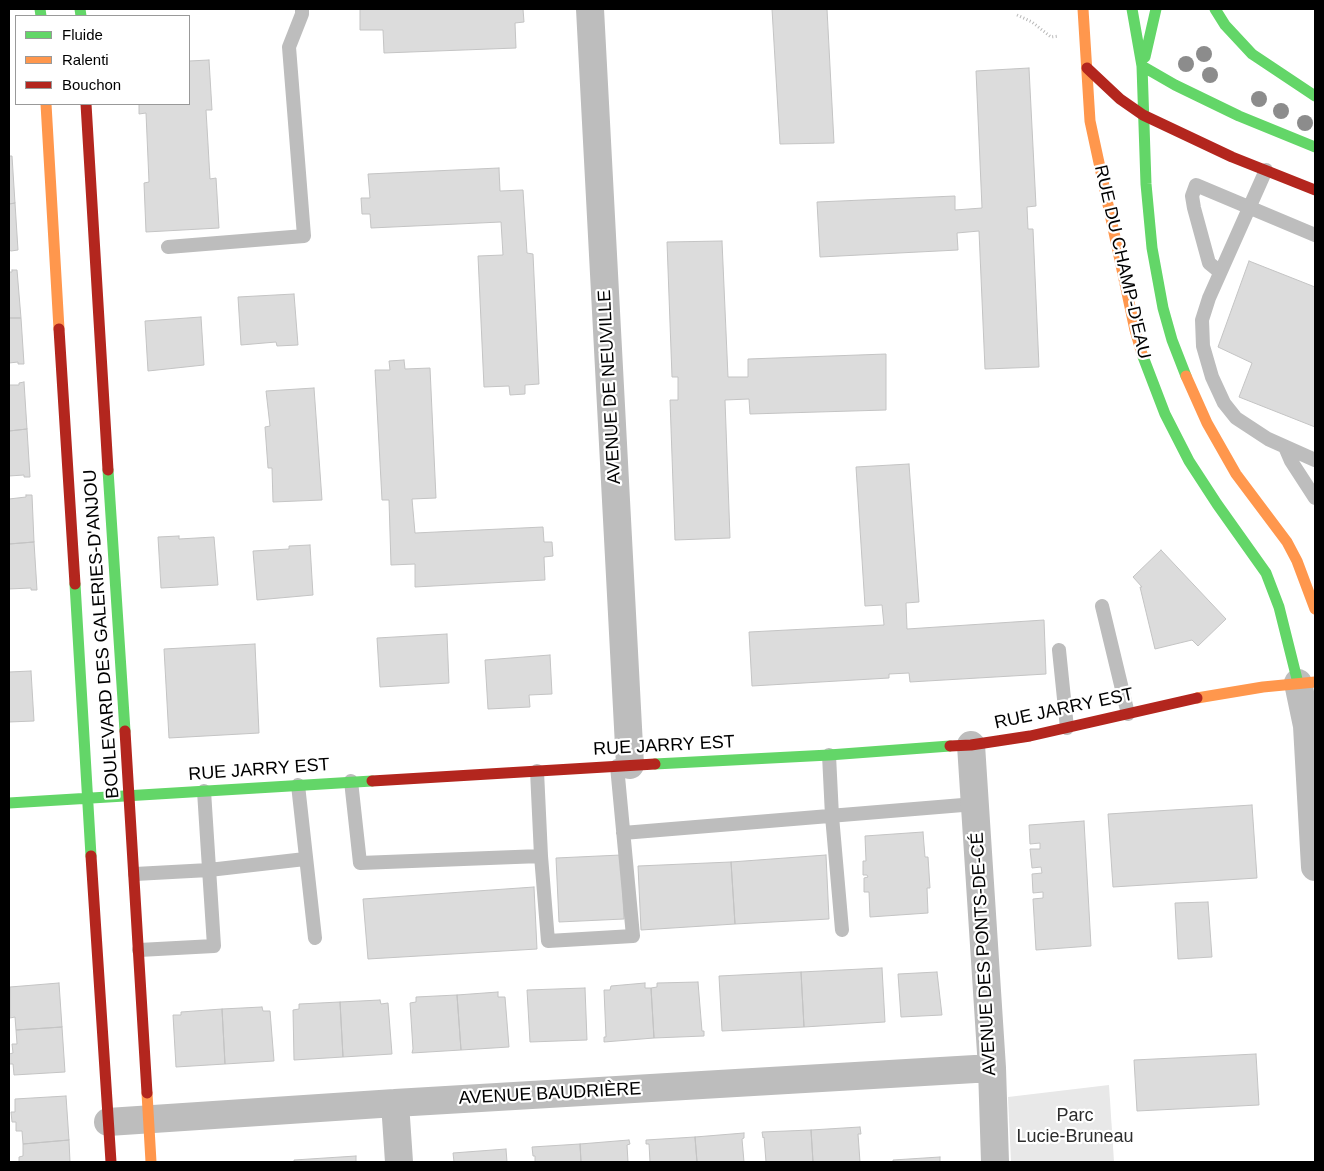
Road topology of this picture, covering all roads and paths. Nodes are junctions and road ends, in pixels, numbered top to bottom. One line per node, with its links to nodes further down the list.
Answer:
1 (302, 9): 20 (lane)
2 (590, 9): 33 (street, AVENUE DE NEUVILLE)
3 (1083, 9): 10 (street, RUE DU CHAMP-D'EAU)
4 (1132, 9): 9 (street)
5 (1156, 9): 9 (street)
6 (1215, 9): 11 (street)
7 (1017, 15): 8 (path)
8 (1067, 36)
9 (1142, 66): 14 (street, RUE DU CHAMP-D'EAU); 15 (street)
10 (1087, 68): 14 (street); 28 (street, RUE DU CHAMP-D'EAU)
11 (1315, 96)
12 (46, 105): 39 (street, BOULEVARD DES GALERIES-D'ANJOU)
13 (86, 105): 38 (street, BOULEVARD DES GALERIES-D'ANJOU)
14 (1143, 114): 16 (street); 26 (street, RUE DU CHAMP-D'EAU)
15 (1315, 147)
16 (1266, 170): 17 (street); 18 (lane)
17 (1315, 190)
18 (1249, 207): 19 (lane); 21 (lane); 21 (lane)
19 (1315, 235)
20 (168, 247)
21 (1220, 272): 22 (lane)
22 (1285, 447): 23 (lane); 24 (lane)
23 (1315, 460)
24 (1315, 498)
25 (1102, 606): 29 (lane)
26 (1315, 610)
27 (1059, 650): 30 (lane)
28 (1311, 682): 29 (street, RUE JARRY EST); 46 (street, RUE DU CHAMP-D'EAU)
29 (1128, 714): 30 (street, RUE JARRY EST)
30 (1067, 728): 31 (street, RUE JARRY EST)
31 (971, 745): 32 (street, RUE JARRY EST); 41 (street, AVENUE DES PONTS-DE-CÉ)
32 (829, 755): 33 (street, RUE JARRY EST); 42 (lane)
33 (623, 765): 34 (street, RUE JARRY EST); 43 (lane)
34 (537, 770): 35 (street, RUE JARRY EST); 44 (lane)
35 (351, 781): 36 (street, RUE JARRY EST); 44 (lane)
36 (298, 785): 37 (street, RUE JARRY EST); 45 (lane)
37 (204, 791): 38 (street, RUE JARRY EST); 47 (lane)
38 (129, 795): 39 (street, RUE JARRY EST); 48 (street, BOULEVARD DES GALERIES-D'ANJOU)
39 (88, 798): 40 (street, RUE JARRY EST); 55 (street, BOULEVARD DES GALERIES-D'ANJOU)
40 (9, 803)
41 (975, 804): 42 (lane); 52 (street, AVENUE DES PONTS-DE-CÉ)
42 (832, 816): 43 (lane); 49 (lane)
43 (623, 833): 44 (lane)
44 (541, 856)
45 (305, 859): 47 (lane); 50 (lane)
46 (1315, 867)
47 (209, 870): 48 (lane); 51 (lane)
48 (134, 874): 51 (street, BOULEVARD DES GALERIES-D'ANJOU)
49 (842, 930)
50 (315, 938)
51 (139, 950): 54 (street, BOULEVARD DES GALERIES-D'ANJOU)
52 (992, 1068): 53 (street, AVENUE BAUDRIÈRE); 59 (street, AVENUE DES PONTS-DE-CÉ)
53 (395, 1103): 54 (street, AVENUE BAUDRIÈRE); 58 (street)
54 (149, 1120): 55 (street, AVENUE BAUDRIÈRE); 57 (street, BOULEVARD DES GALERIES-D'ANJOU)
55 (108, 1122): 56 (street, BOULEVARD DES GALERIES-D'ANJOU)
56 (111, 1162)
57 (152, 1162)
58 (399, 1162)
59 (995, 1162)

